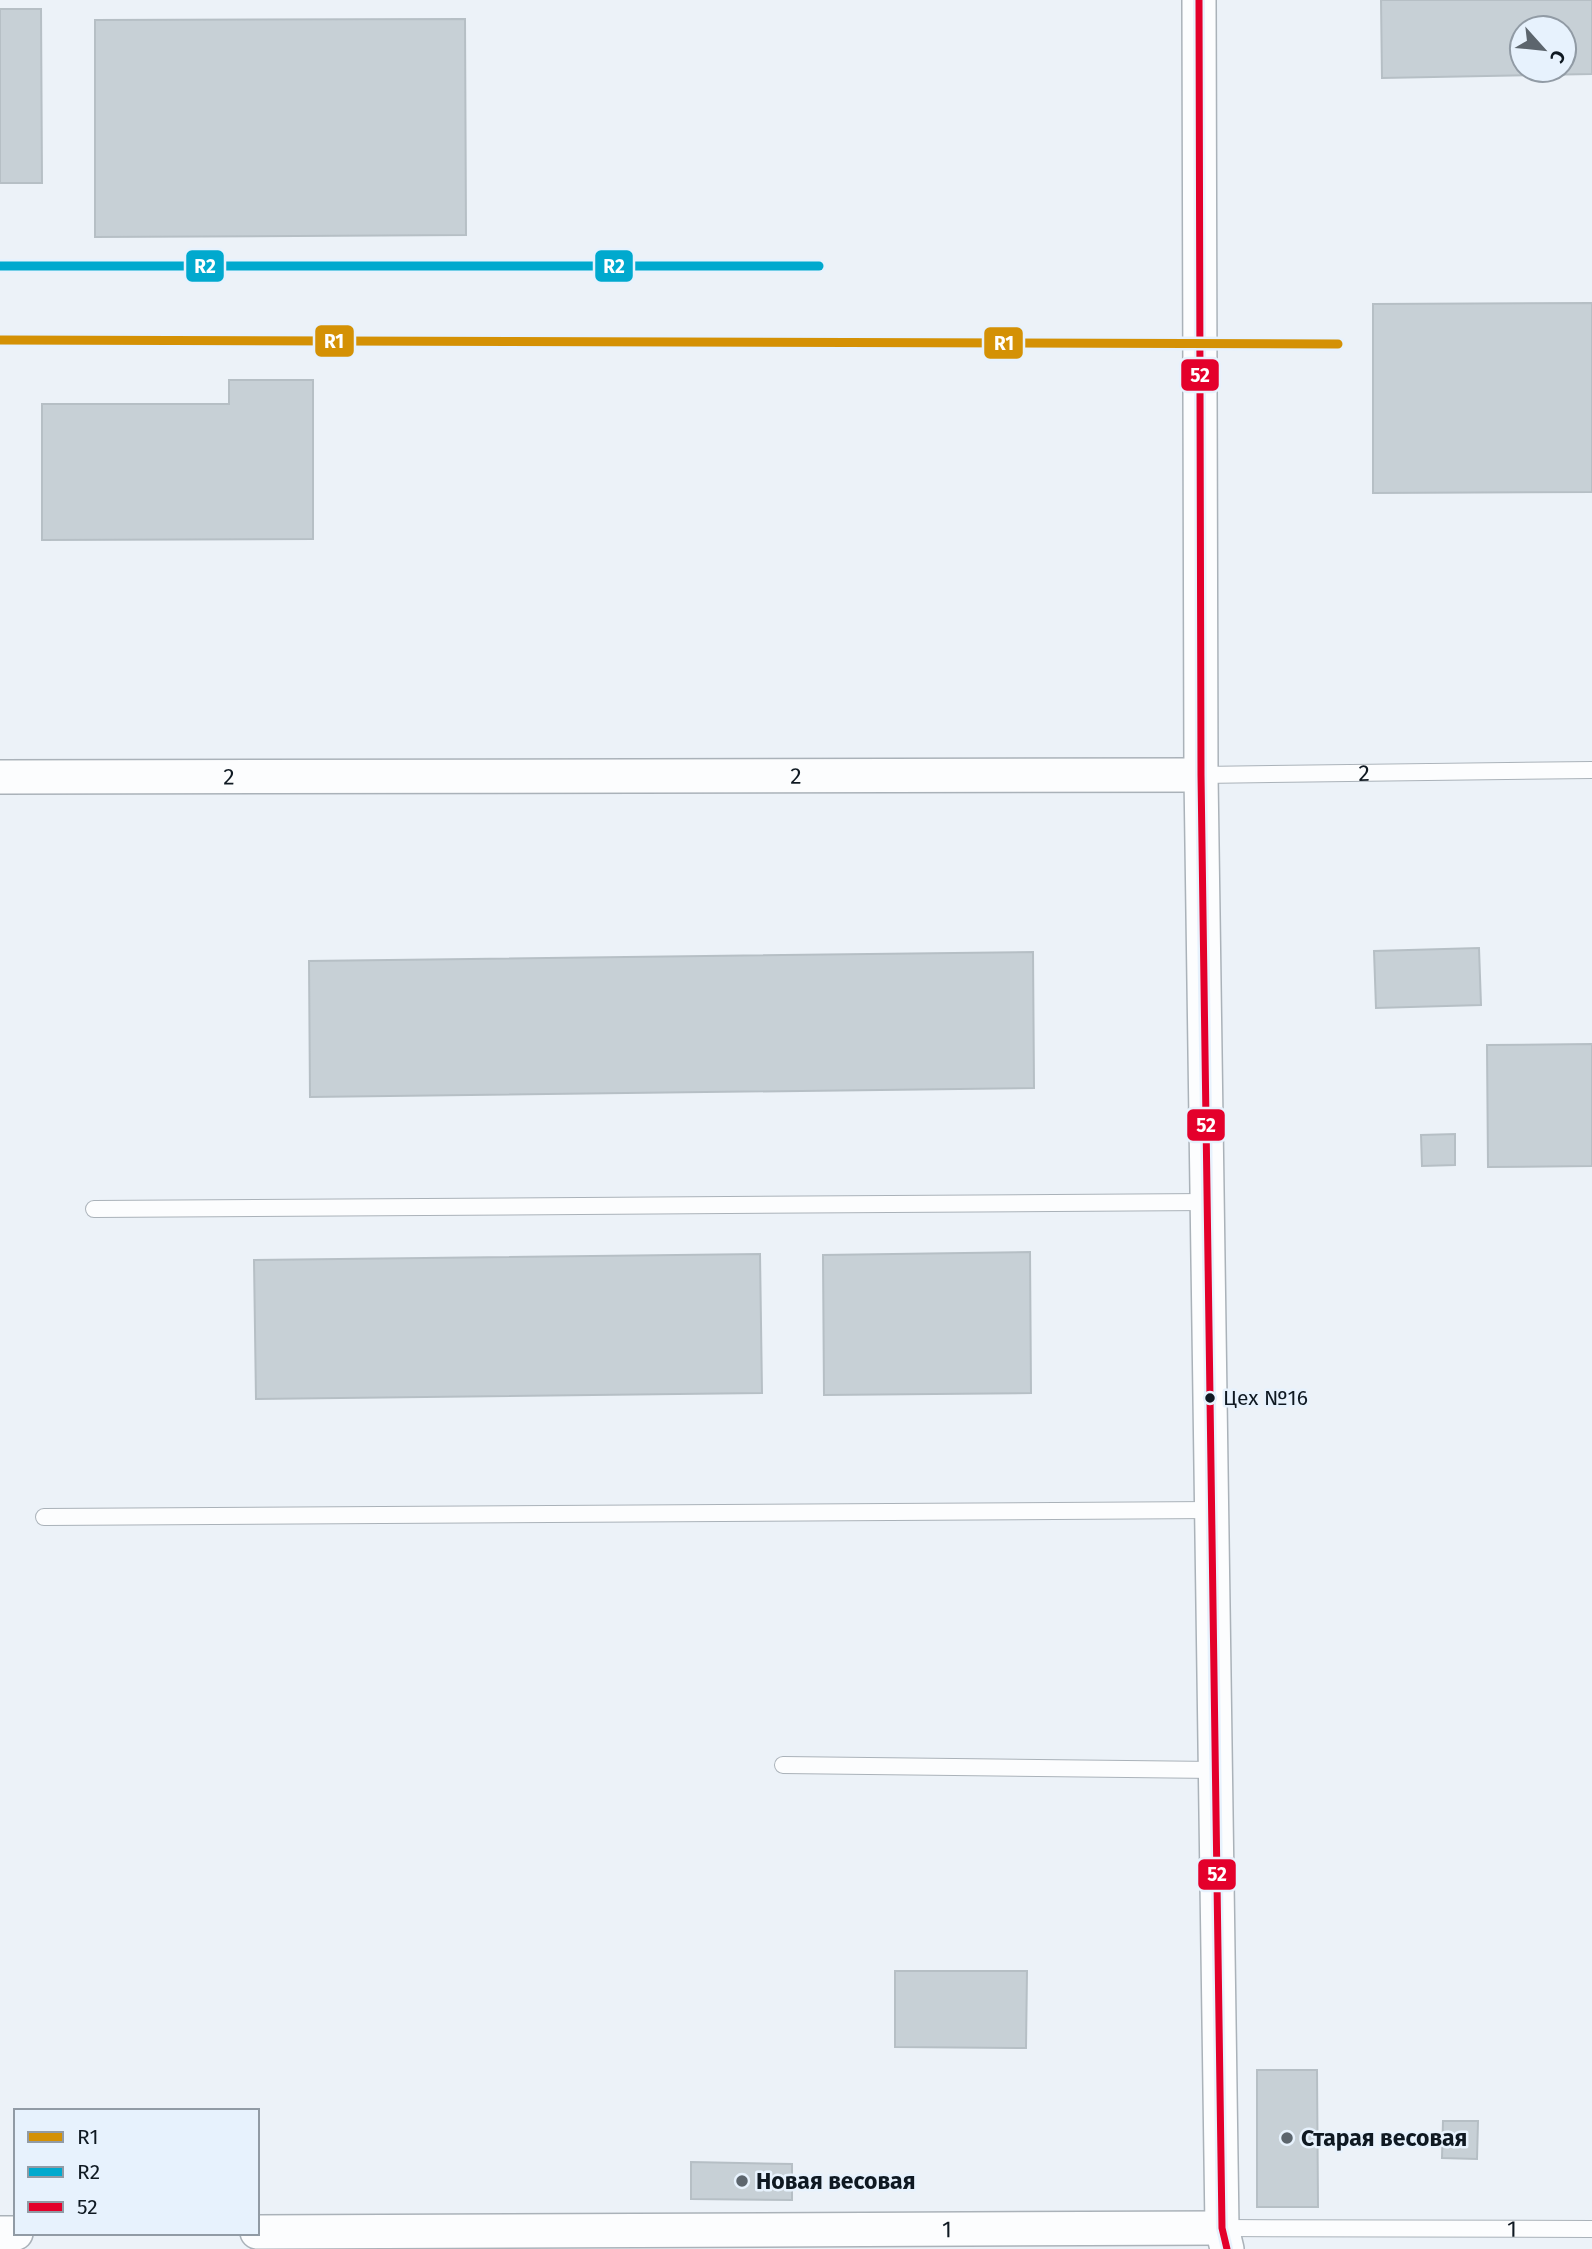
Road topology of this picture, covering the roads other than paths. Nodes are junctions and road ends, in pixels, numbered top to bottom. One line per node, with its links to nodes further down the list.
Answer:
1 (1199, 0): 3 (street)
2 (1592, 770): 3 (lane, 2)
3 (1201, 775): 4 (street, 2); 5 (street)
4 (0, 777)
5 (1207, 1202): 6 (lane); 7 (street)
6 (94, 1209)
7 (1211, 1510): 8 (lane); 10 (street)
8 (44, 1517)
9 (783, 1765): 10 (lane)
10 (1215, 1769): 13 (street)
11 (1592, 2229): 13 (lane, 1)
12 (259, 2232): 13 (street, 1)
13 (1222, 2242)

